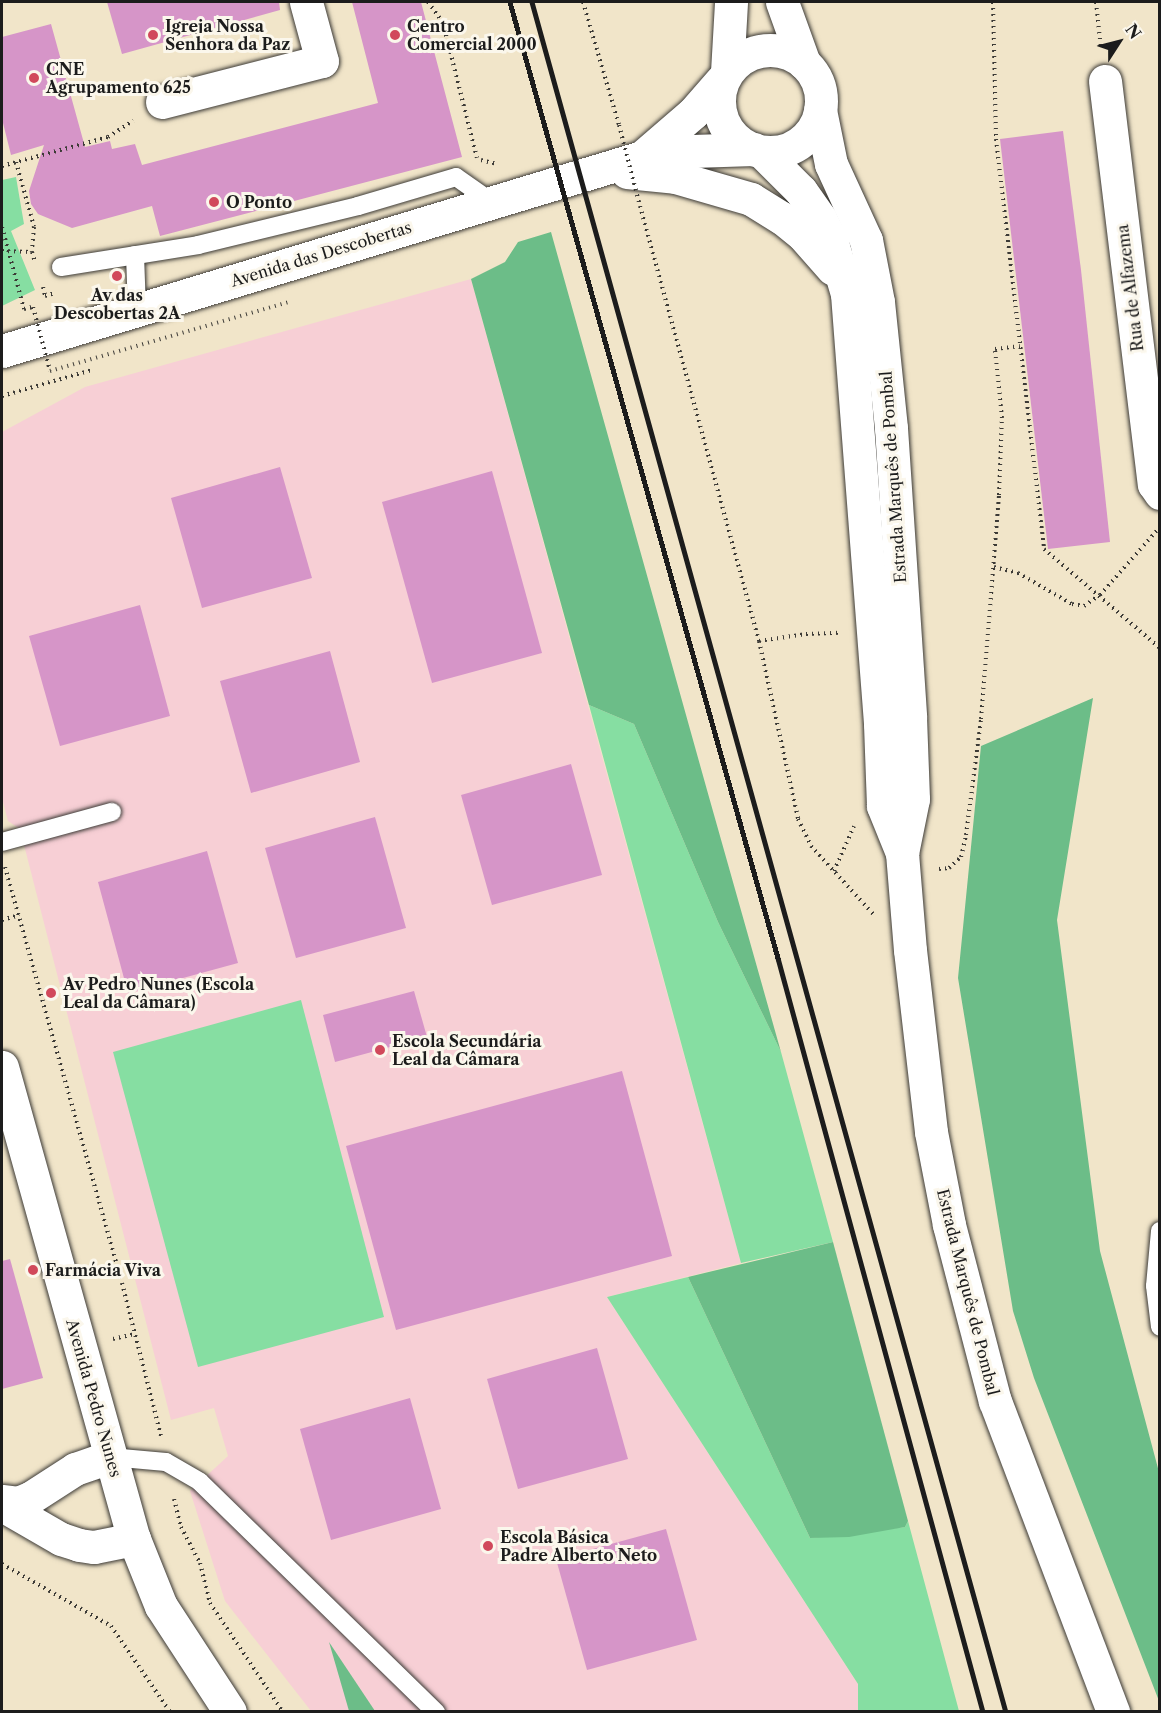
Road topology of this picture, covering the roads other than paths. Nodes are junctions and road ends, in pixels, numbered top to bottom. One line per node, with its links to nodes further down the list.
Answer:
1 (306, 2): 7 (street)
2 (730, 2): 5 (street)
3 (782, 2): 4 (street)
4 (804, 63): 5 (street); 8 (street)
5 (724, 76): 9 (street, Avenida das Descobertas); 10 (street)
6 (1105, 81): 18 (street, Rua de Alfazema)
7 (162, 102)
8 (820, 110): 10 (street); 21 (street, Estrada Marquês de Pombal)
9 (630, 141): 10 (street, Avenida das Descobertas); 11 (street, Avenida das Descobertas)
10 (758, 151): 15 (street, Estrada Marquês de Pombal)
11 (604, 170): 12 (street, Avenida das Descobertas); 15 (street)
12 (493, 203): 13 (lane); 16 (street, Avenida das Descobertas)
13 (135, 255): 14 (lane); 16 (lane)
14 (61, 267)
15 (842, 278): 21 (street, Estrada Marquês de Pombal)
16 (137, 309): 17 (street, Avenida das Descobertas)
17 (4, 349)
18 (1160, 493)
19 (112, 812): 20 (lane)
20 (2, 842)
21 (902, 853): 30 (street, Estrada Marquês de Pombal)
22 (2, 1067): 25 (street, Avenida Pedro Nunes)
23 (1160, 1231): 24 (lane)
24 (1160, 1327)
25 (110, 1457): 26 (street); 27 (street, Avenida Pedro Nunes); 29 (lane)
26 (2, 1503): 27 (street)
27 (134, 1539): 28 (street, Avenida Pedro Nunes)
28 (230, 1712)
29 (436, 1712)
30 (1113, 1712)

